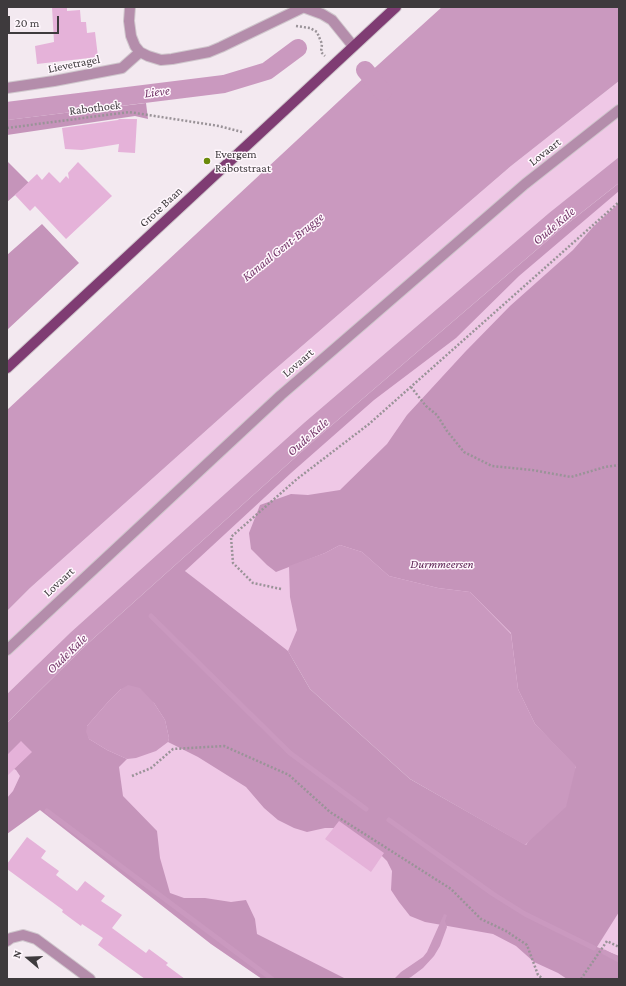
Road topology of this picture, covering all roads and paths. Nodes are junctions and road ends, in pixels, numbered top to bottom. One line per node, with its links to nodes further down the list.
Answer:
1 (130, 7): 6 (street)
2 (303, 7): 4 (street); 5 (street)
3 (396, 7): 5 (main road, Grote Baan)
4 (274, 21): 6 (street); 7 (path)
5 (353, 46): 7 (main road, Grote Baan)
6 (140, 52): 8 (street, Lievetragel)
7 (332, 65): 11 (main road, Grote Baan)
8 (7, 88)
9 (619, 110): 17 (street, Lovaart)
10 (7, 128): 11 (path, Rabothoek)
11 (256, 136): 13 (main road, Grote Baan)
12 (619, 202): 14 (path)
13 (7, 368)
14 (411, 387): 15 (path); 16 (path)
15 (619, 465)
16 (281, 589)
17 (7, 650)
18 (132, 776): 22 (path)
19 (7, 941): 21 (street)
20 (619, 947): 23 (path)
21 (90, 979)
22 (543, 979)
23 (581, 979)

